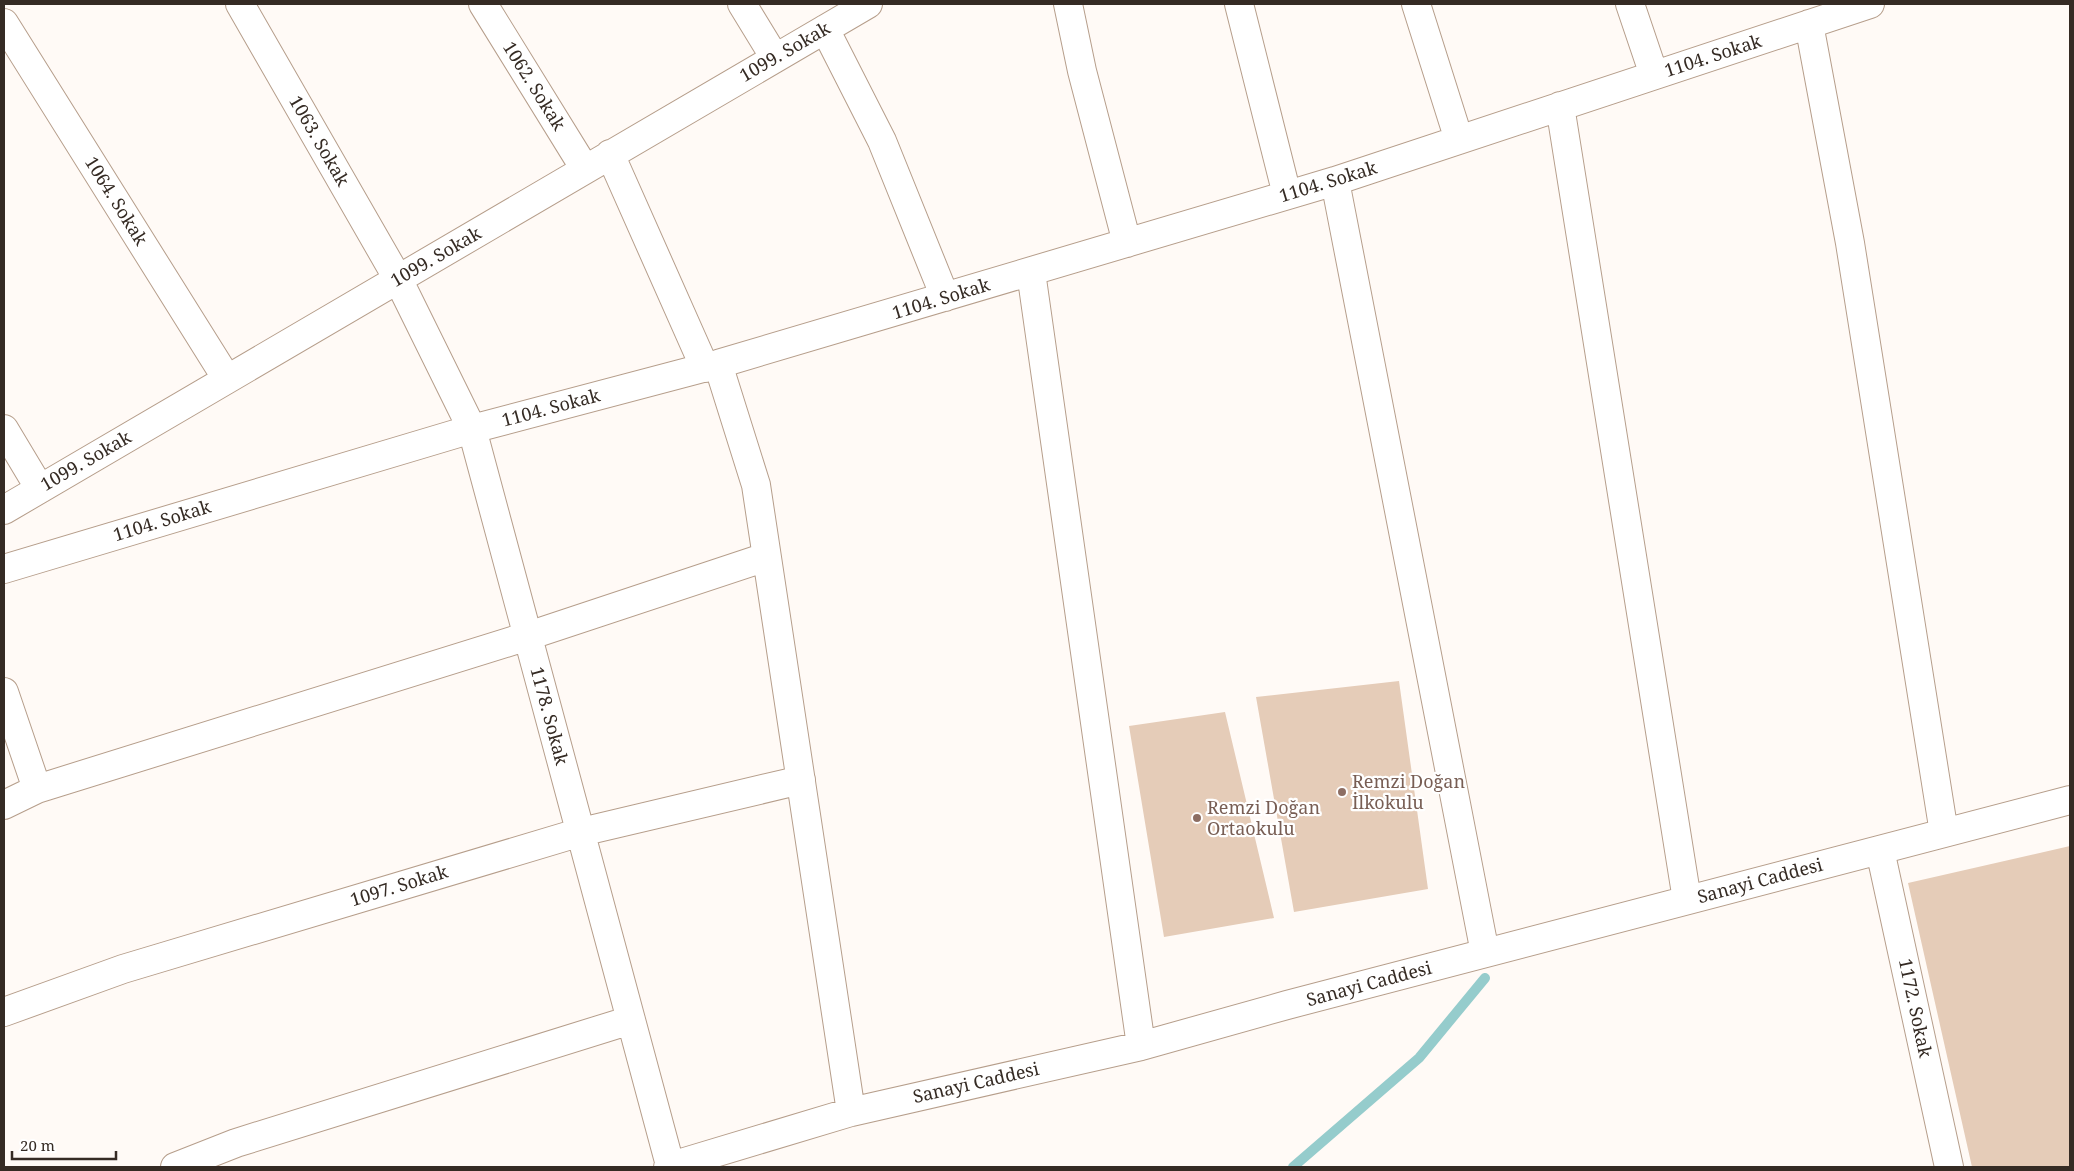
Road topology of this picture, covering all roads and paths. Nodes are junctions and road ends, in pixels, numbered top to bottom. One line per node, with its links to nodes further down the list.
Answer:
1 (240, 4): 23 (street, 1063. Sokak)
2 (483, 4): 18 (street, 1062. Sokak)
3 (742, 4): 13 (street)
4 (868, 4): 12 (street, 1099. Sokak)
5 (1068, 4): 21 (street)
6 (1239, 4): 20 (street)
7 (1416, 4): 16 (street)
8 (1630, 4): 14 (street)
9 (1870, 4): 11 (street, 1104. Sokak)
10 (4, 23): 26 (street, 1064. Sokak)
11 (1809, 24): 14 (street, 1104. Sokak); 40 (street)
12 (824, 29): 13 (street, 1099. Sokak); 24 (street)
13 (775, 58): 17 (street, 1099. Sokak)
14 (1654, 75): 15 (street, 1104. Sokak)
15 (1560, 106): 16 (street, 1104. Sokak); 42 (street)
16 (1459, 140): 19 (street, 1104. Sokak)
17 (610, 154): 18 (street, 1099. Sokak); 25 (street)
18 (585, 169): 23 (street, 1099. Sokak)
19 (1335, 181): 20 (street, 1104. Sokak); 43 (street)
20 (1287, 195): 21 (street, 1104. Sokak)
21 (1127, 243): 22 (street, 1104. Sokak)
22 (1031, 272): 24 (street, 1104. Sokak); 46 (street)
23 (398, 279): 26 (street, 1099. Sokak); 28 (street, 1178. Sokak)
24 (945, 297): 25 (street, 1104. Sokak)
25 (711, 366): 28 (street, 1104. Sokak); 31 (street)
26 (228, 378): 29 (street, 1099. Sokak)
27 (4, 429): 29 (street)
28 (472, 429): 32 (street, 1104. Sokak); 33 (street, 1178. Sokak)
29 (40, 489): 30 (street, 1099. Sokak)
30 (4, 510)
31 (766, 557): 33 (street); 35 (street)
32 (4, 569)
33 (528, 636): 36 (street); 39 (street, 1178. Sokak)
34 (4, 692): 36 (street)
35 (800, 780): 39 (street, 1097. Sokak); 47 (street)
36 (37, 789): 38 (street)
37 (2070, 800): 40 (street, Sanayi Caddesi)
38 (4, 805)
39 (580, 832): 44 (street, 1097. Sokak); 45 (street, 1178. Sokak)
40 (1944, 833): 41 (street, Sanayi Caddesi)
41 (1880, 850): 42 (street, Sanayi Caddesi); 50 (street, 1172. Sokak)
42 (1687, 900): 43 (street, Sanayi Caddesi)
43 (1485, 954): 46 (street, Sanayi Caddesi)
44 (4, 1012)
45 (631, 1020): 48 (street, 1178. Sokak); 49 (street)
46 (1141, 1046): 47 (street, Sanayi Caddesi)
47 (851, 1112): 48 (street, Sanayi Caddesi)
48 (669, 1166)
49 (175, 1167)
50 (1949, 1167)

